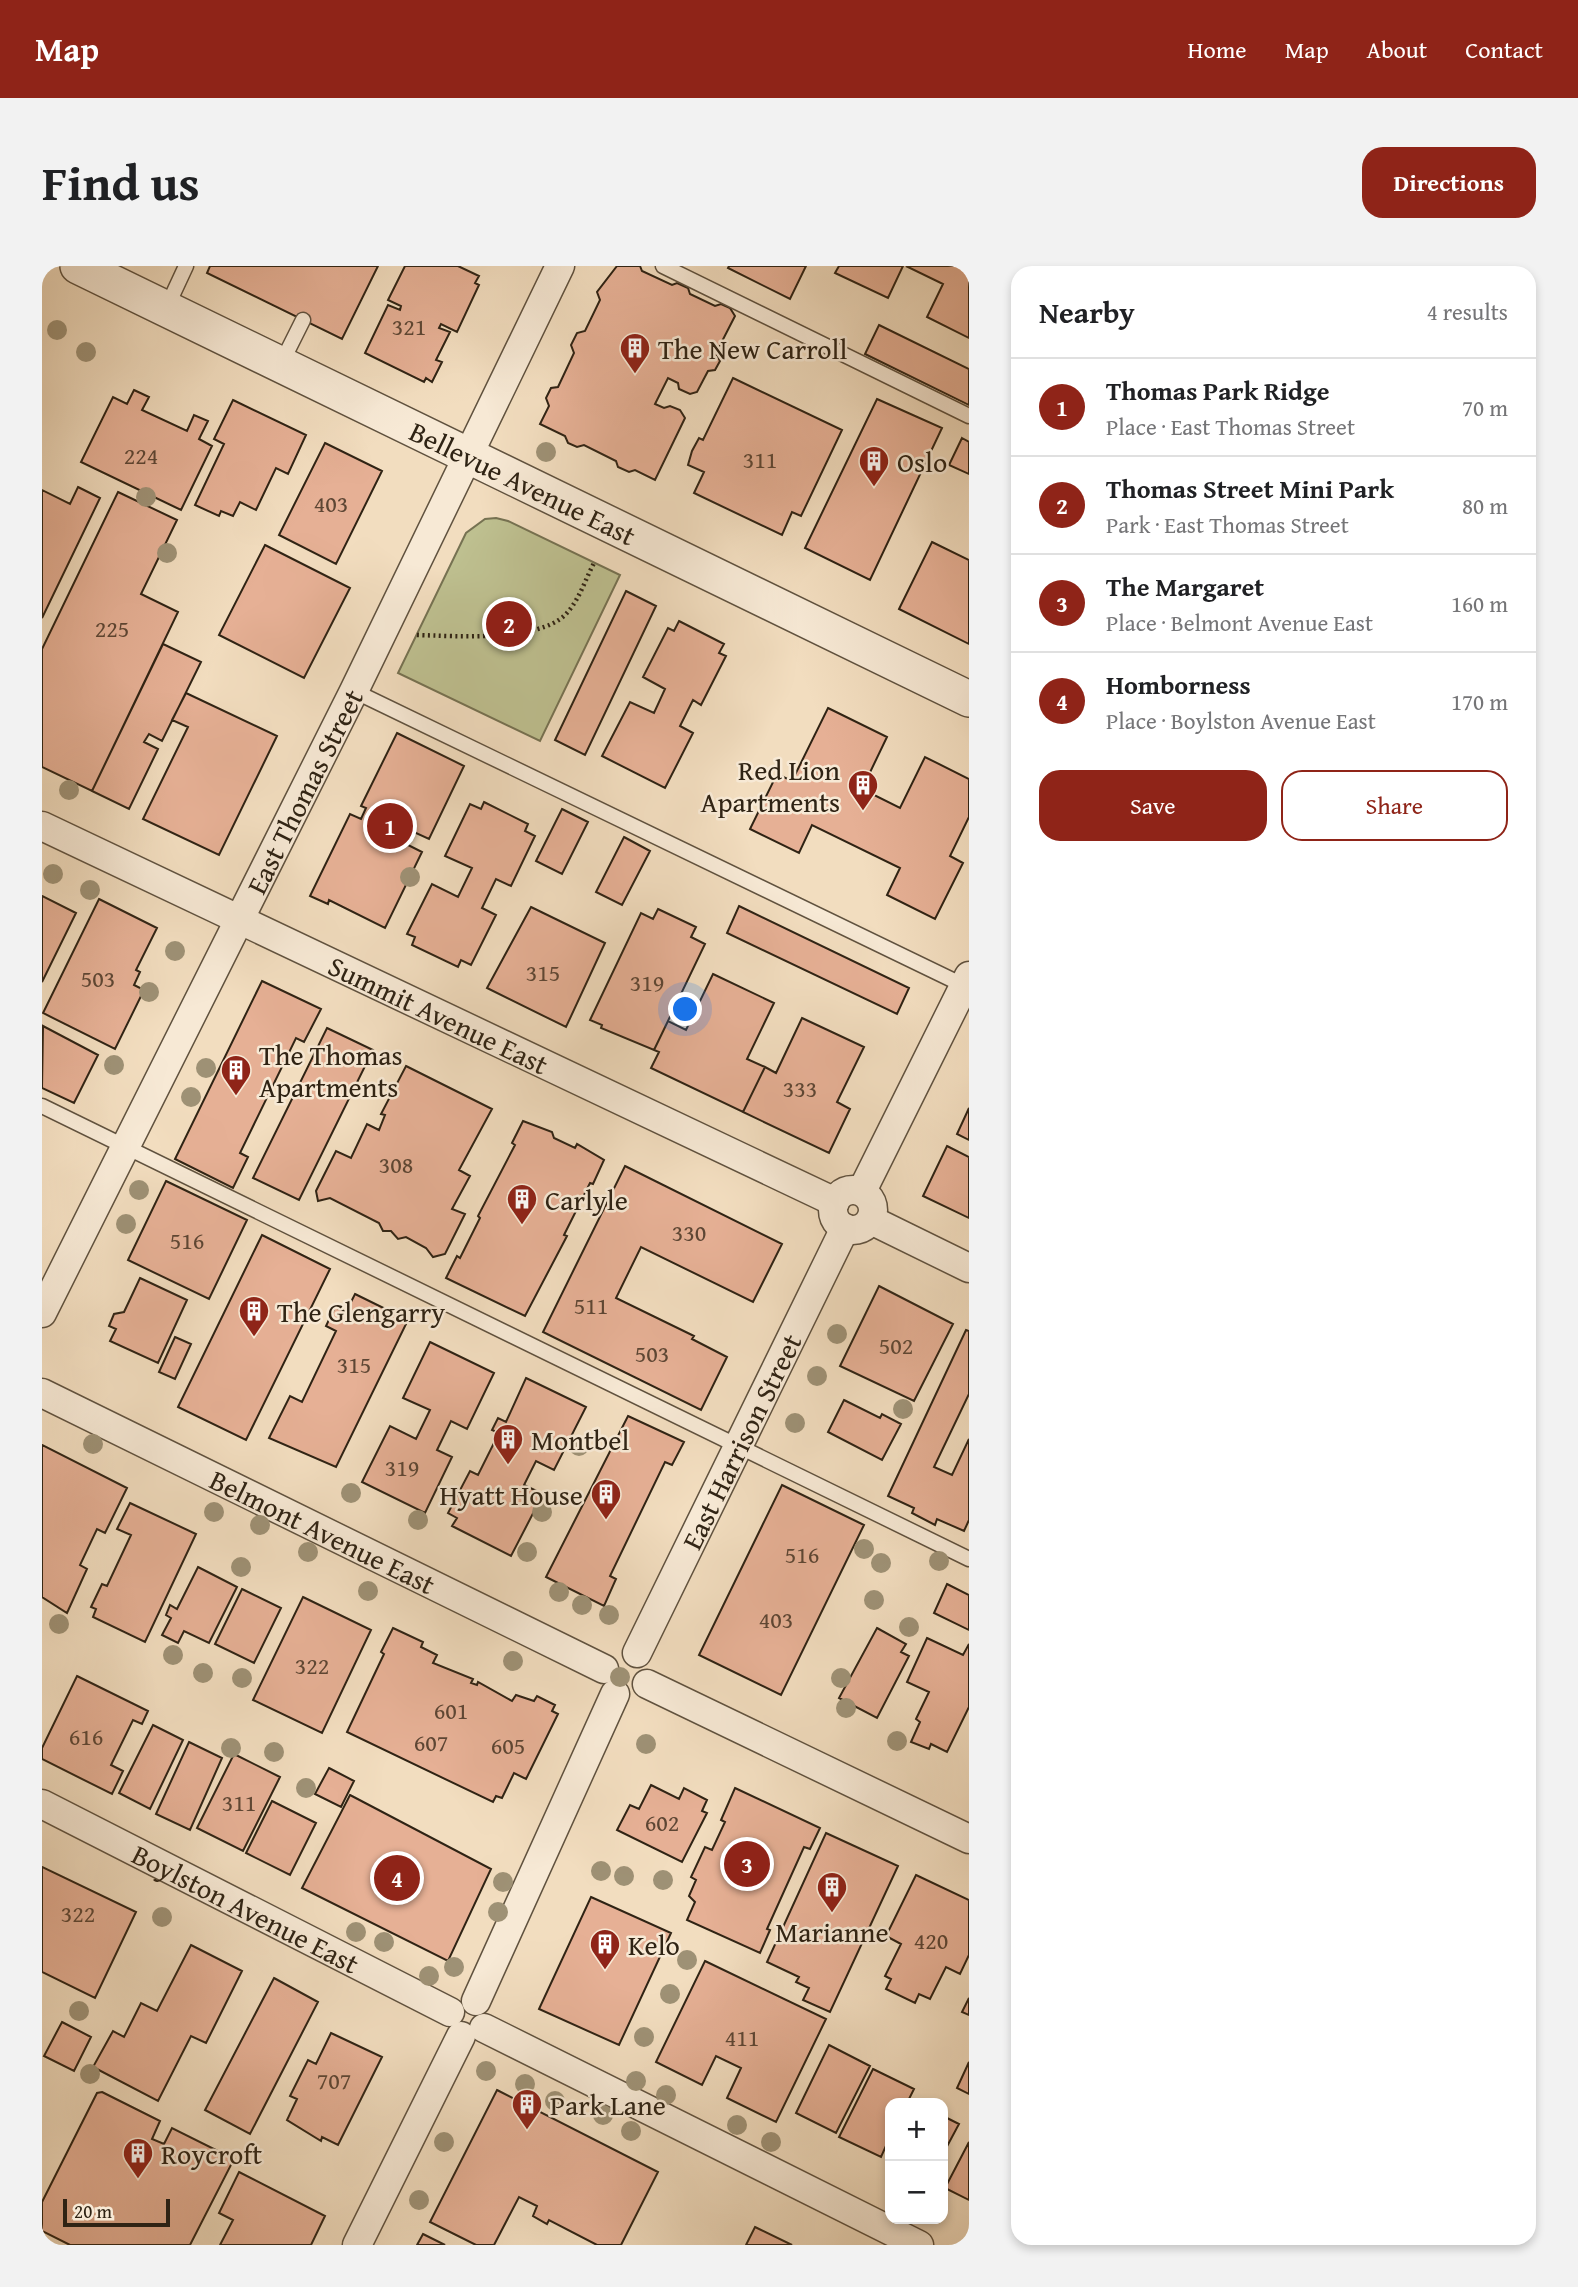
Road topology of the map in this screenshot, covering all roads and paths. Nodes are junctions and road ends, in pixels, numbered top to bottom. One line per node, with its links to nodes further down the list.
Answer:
1 (78, 266): 5 (street, Bellevue Avenue East)
2 (186, 266): 5 (lane)
3 (560, 266): 9 (street, East Thomas Street)
4 (663, 266): 8 (lane)
5 (166, 309): 7 (street, Bellevue Avenue East)
6 (303, 320): 7 (lane)
7 (281, 364): 9 (street, Bellevue Avenue East)
8 (969, 416)
9 (470, 456): 12 (street, East Thomas Street); 13 (street, Bellevue Avenue East)
10 (594, 563): 11 (path)
11 (411, 635)
12 (354, 691): 15 (street, East Thomas Street); 16 (lane)
13 (969, 699)
14 (42, 826): 15 (street, Summit Avenue East)
15 (239, 920): 18 (street, East Thomas Street); 19 (street, Summit Avenue East)
16 (967, 983): 19 (street)
17 (42, 1106): 18 (lane)
18 (125, 1148): 21 (street, East Thomas Street); 23 (lane)
19 (850, 1217): 20 (street, Summit Avenue East); 23 (street, East Harrison Street)
20 (969, 1268)
21 (42, 1313)
22 (42, 1393): 26 (street, Belmont Avenue East)
23 (739, 1447): 24 (lane); 25 (street, East Harrison Street)
24 (969, 1559)
25 (637, 1653): 26 (street); 27 (street)
26 (609, 1682): 27 (street); 30 (street)
27 (647, 1684): 29 (street)
28 (42, 1804): 30 (street, Boylston Avenue East)
29 (969, 1839)
30 (465, 2026): 31 (street); 32 (street, Boylston Avenue East)
31 (357, 2245)
32 (919, 2245)

